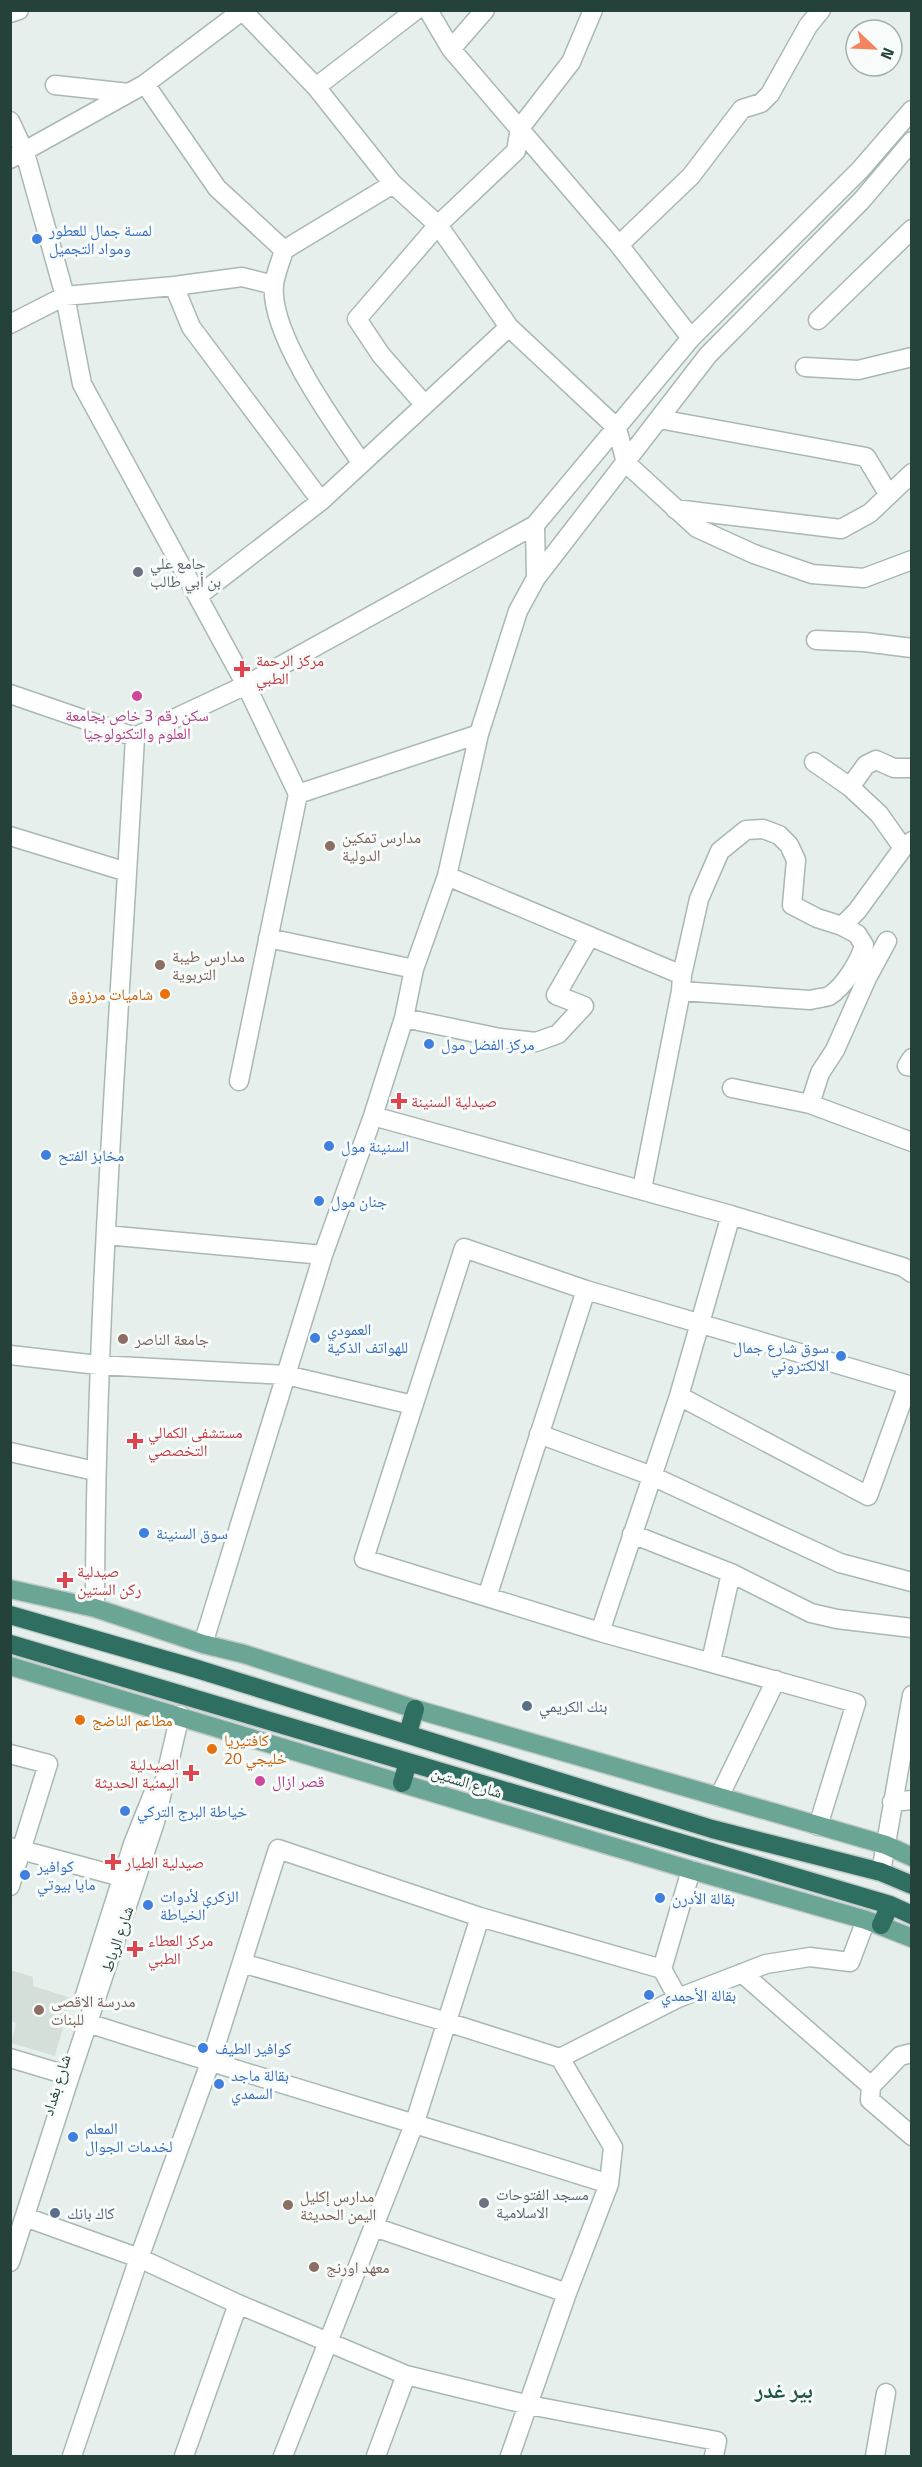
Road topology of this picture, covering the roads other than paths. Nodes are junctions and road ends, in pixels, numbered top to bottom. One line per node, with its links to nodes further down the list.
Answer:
1 (19, 10): 8 (street)
2 (416, 10): 11 (street)
3 (428, 10): 9 (street)
4 (485, 10): 9 (street)
5 (593, 10): 15 (street)
6 (821, 10): 21 (street)
7 (242, 11): 11 (street); 12 (street)
8 (10, 13)
9 (451, 49): 15 (street)
10 (55, 86): 12 (street)
11 (316, 87): 18 (street)
12 (137, 89): 17 (street); 22 (street)
13 (912, 110): 29 (street)
14 (10, 122): 17 (street)
15 (520, 128): 19 (street); 21 (street)
16 (912, 141): 33 (street)
17 (18, 156): 25 (street)
18 (393, 184): 19 (street); 22 (street)
19 (438, 225): 28 (street); 32 (street)
20 (912, 229): 26 (street)
21 (619, 244): 29 (street)
22 (285, 249): 23 (street)
23 (274, 285): 24 (street); 35 (street)
24 (174, 286): 25 (street); 39 (street)
25 (65, 296): 27 (street); 44 (street)
26 (818, 320)
27 (10, 324)
28 (509, 327): 32 (street); 34 (street)
29 (691, 338): 34 (street)
30 (912, 357): 31 (street)
31 (805, 367)
32 (424, 405): 35 (street)
33 (659, 419): 36 (street); 38 (street)
34 (617, 428): 36 (street); 41 (street)
35 (361, 462): 39 (street)
36 (626, 463): 40 (street); 43 (street)
37 (912, 473): 38 (street)
38 (890, 495): 40 (street)
39 (321, 501): 44 (street)
40 (675, 509): 42 (street)
41 (536, 525): 43 (street); 47 (street)
42 (912, 561)
43 (536, 578): 49 (street)
44 (198, 596): 47 (street)
45 (816, 640): 46 (street)
46 (912, 648)
47 (246, 685): 50 (street); 54 (street)
48 (10, 694): 50 (street)
49 (479, 734): 54 (street); 58 (street)
50 (135, 737): 57 (street)
51 (814, 762): 53 (street)
52 (912, 768): 53 (street)
53 (850, 787): 56 (street)
54 (298, 794): 61 (street)
55 (10, 836): 57 (street)
56 (907, 844): 59 (street)
57 (128, 872): 75 (street)
58 (447, 876): 60 (street); 63 (street)
59 (842, 926): 64 (street); 64 (street)
60 (590, 936): 64 (street); 65 (street)
61 (268, 938): 63 (street); 68 (street)
62 (887, 941): 70 (street)
63 (414, 969): 65 (street)
64 (682, 983): 73 (street)
65 (404, 1018): 71 (street)
66 (912, 1058): 67 (street)
67 (912, 1067)
68 (239, 1081)
69 (732, 1088): 70 (street)
70 (810, 1104): 72 (street)
71 (373, 1116): 73 (street); 76 (street)
72 (912, 1142)
73 (642, 1189): 74 (street)
74 (731, 1215): 77 (street); 79 (street)
75 (106, 1234): 76 (street); 81 (street)
76 (323, 1255): 82 (street)
77 (912, 1273)
78 (586, 1290): 79 (street); 85 (street); 86 (street)
79 (701, 1323): 83 (street); 84 (street)
80 (10, 1355): 81 (street)
81 (98, 1365): 82 (street); 88 (street)
82 (286, 1375): 85 (street); 100 (street)
83 (910, 1385): 84 (street)
84 (679, 1396): 89 (street)
85 (413, 1405): 94 (street)
86 (538, 1434): 89 (street); 94 (street)
87 (10, 1452): 88 (street)
88 (95, 1471): 95 (street)
89 (652, 1476): 90 (street); 92 (street)
90 (632, 1534): 91 (street); 98 (street)
91 (731, 1573): 97 (street); 101 (street)
92 (912, 1582)
93 (10, 1589): 95 (main road)
94 (487, 1597): 98 (street)
95 (95, 1608): 100 (main road)
96 (10, 1615): 107 (highway, شارع الستين)
97 (912, 1628)
98 (600, 1632): 101 (street)
99 (10, 1644): 109 (highway, شارع الستين)
100 (202, 1644): 105 (main road)
101 (711, 1661): 103 (street)
102 (10, 1666): 106 (main road, شارع الستين)
103 (776, 1680): 111 (street); 114 (street)
104 (912, 1695): 113 (street)
105 (415, 1709): 107 (highway); 111 (main road)
106 (180, 1715): 110 (main road, شارع الستين); 120 (street, شارع بغداد)
107 (408, 1733): 119 (highway, شارع الستين)
108 (10, 1754): 116 (street)
109 (408, 1762): 110 (highway); 123 (highway, شارع الستين)
110 (402, 1783): 118 (main road, شارع الستين)
111 (719, 1797): 114 (main road)
112 (912, 1800): 113 (street)
113 (892, 1802): 115 (street)
114 (818, 1826): 115 (main road)
115 (885, 1845): 117 (main road); 119 (street)
116 (16, 1848): 120 (street); 122 (street)
117 (912, 1857)
118 (690, 1870): 126 (main road, شارع الستين); 129 (street)
119 (881, 1872): 121 (highway, شارع الستين)
120 (130, 1879): 133 (street, شارع الرباط); 138 (street, شارع بغداد)
121 (912, 1885)
122 (10, 1886)
123 (890, 1905): 124 (highway, شارع الستين); 126 (highway)
124 (912, 1915)
125 (480, 1917): 128 (street); 129 (street); 132 (street)
126 (874, 1923): 127 (main road, شارع الستين); 130 (street)
127 (912, 1938)
128 (242, 1963): 132 (street); 137 (street)
129 (662, 1969): 131 (street)
130 (742, 1973): 131 (street); 139 (street)
131 (678, 1998): 136 (street)
132 (447, 2022): 136 (street); 140 (street)
133 (88, 2023): 137 (street); 138 (street, شارع الرباط)
134 (912, 2053): 139 (street)
135 (10, 2058): 138 (street)
136 (560, 2058): 142 (street)
137 (210, 2063): 140 (street); 146 (street)
138 (65, 2075): 143 (street, شارع الرباط); 145 (street, شارع بغداد)
139 (871, 2086): 141 (street)
140 (415, 2122): 142 (street); 144 (street)
141 (912, 2136)
142 (609, 2184): 148 (street)
143 (25, 2217): 146 (street); 147 (street, شارع الرباط)
144 (374, 2227): 148 (street); 150 (street)
145 (10, 2230)
146 (139, 2259): 149 (street); 154 (street)
147 (10, 2262)
148 (567, 2293): 153 (street)
149 (238, 2304): 150 (street); 155 (street)
150 (328, 2343): 151 (street); 156 (street)
151 (406, 2375): 153 (street); 157 (street)
152 (886, 2393): 160 (street)
153 (529, 2405): 158 (street); 159 (street)
154 (72, 2457)
155 (184, 2457)
156 (283, 2457)
157 (376, 2457)
158 (510, 2457)
159 (714, 2457)
160 (875, 2457)

